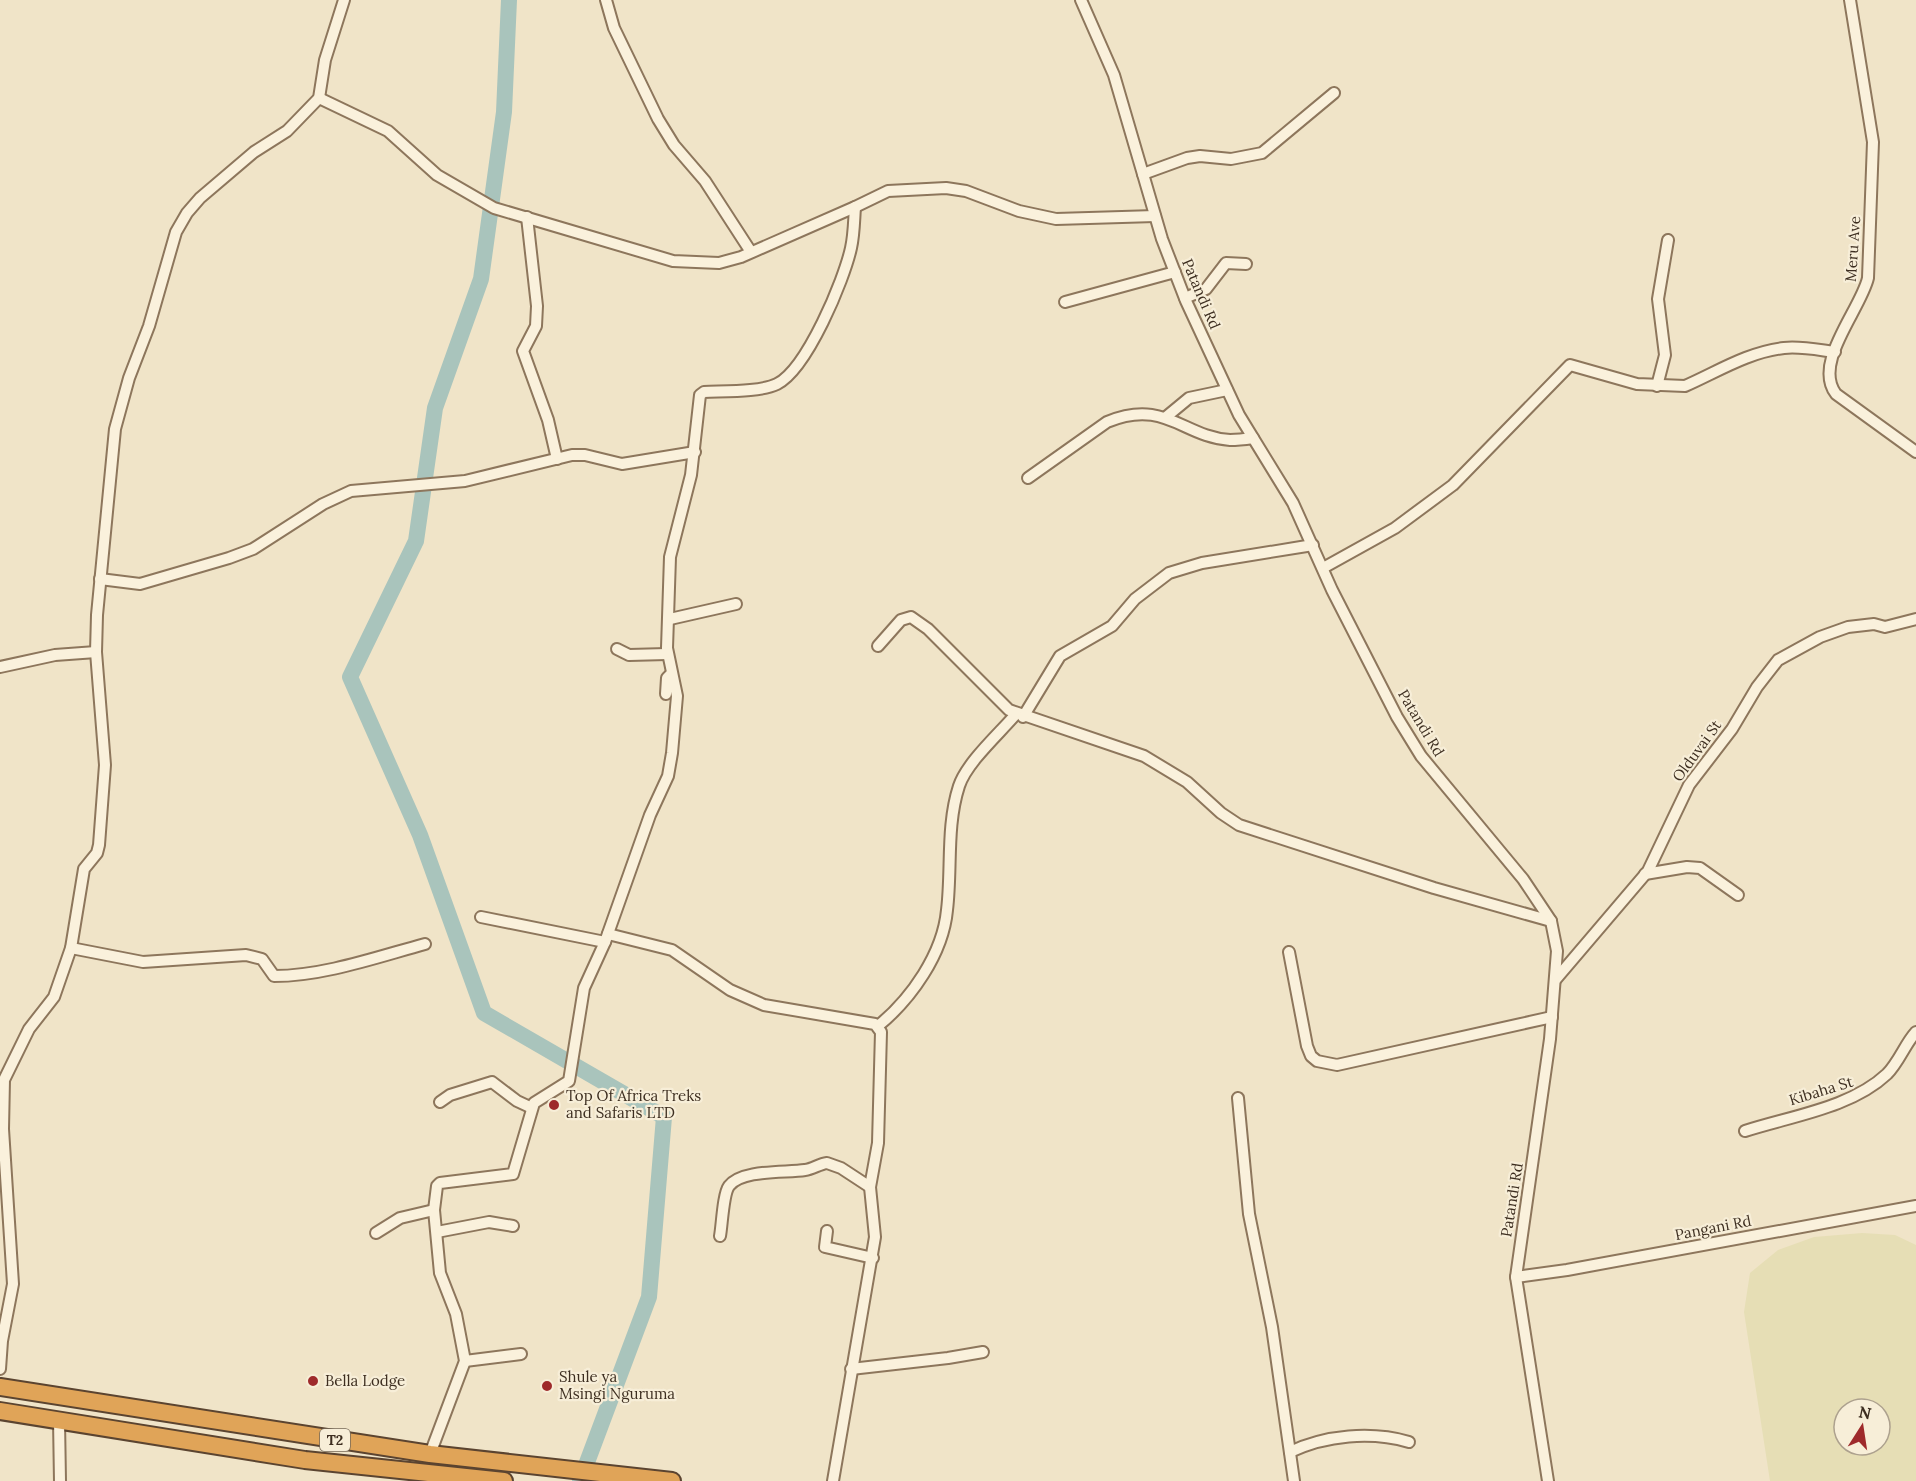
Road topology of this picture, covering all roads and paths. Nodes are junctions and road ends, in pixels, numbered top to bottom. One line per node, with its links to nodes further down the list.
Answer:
1 (344, 0): 6 (street)
2 (606, 0): 12 (street)
3 (1081, 0): 7 (street, Patandi Rd)
4 (1851, 0): 17 (street, Meru Ave)
5 (1334, 93): 7 (street)
6 (319, 98): 10 (street); 28 (street)
7 (1143, 174): 9 (street, Patandi Rd)
8 (855, 207): 9 (street); 12 (street); 22 (street)
9 (1155, 216): 14 (street, Patandi Rd)
10 (527, 217): 12 (street); 24 (street)
11 (1668, 240): 18 (street)
12 (751, 252)
13 (1246, 264): 15 (street)
14 (1175, 272): 15 (street, Patandi Rd); 16 (street)
15 (1185, 298): 19 (street, Patandi Rd)
16 (1065, 302)
17 (1835, 352): 18 (street); 23 (street, Meru Ave)
18 (1657, 386): 27 (street)
19 (1227, 390): 20 (street); 21 (street, Patandi Rd)
20 (1166, 417): 21 (street); 25 (street)
21 (1253, 438): 26 (street, Patandi Rd)
22 (695, 452): 24 (street); 30 (street)
23 (1916, 452)
24 (557, 459): 28 (street)
25 (1029, 478)
26 (1313, 545): 27 (street, Patandi Rd); 39 (street)
27 (1323, 568): 43 (street, Patandi Rd)
28 (100, 579): 34 (street)
29 (736, 604): 30 (street)
30 (670, 618): 35 (street)
31 (1916, 619): 40 (street, Olduvai St)
32 (878, 646): 39 (street)
33 (617, 649): 35 (street)
34 (96, 652): 36 (street); 46 (street)
35 (667, 654): 37 (street)
36 (0, 667)
37 (670, 675): 38 (street); 44 (street)
38 (666, 694)
39 (1020, 716): 43 (street); 50 (street)
40 (1645, 874): 41 (street); 48 (street, Olduvai St)
41 (1738, 895)
42 (481, 917): 44 (street)
43 (1551, 921): 48 (street, Patandi Rd)
44 (607, 938): 50 (street); 55 (street)
45 (425, 944): 46 (street)
46 (71, 948): 52 (street)
47 (1289, 952): 49 (street)
48 (1556, 979): 49 (street, Patandi Rd)
49 (1552, 1017): 66 (street, Patandi Rd)
50 (878, 1026): 57 (street)
51 (1916, 1032): 56 (street, Kibaha St)
52 (3, 1071): 70 (street)
53 (1238, 1098): 76 (street)
54 (440, 1102): 55 (street)
55 (532, 1108): 59 (street)
56 (1744, 1131)
57 (870, 1186): 64 (street); 65 (street)
58 (1916, 1206): 66 (street, Pangani Rd)
59 (434, 1210): 62 (street); 63 (street)
60 (513, 1226): 62 (street)
61 (827, 1231): 65 (street)
62 (437, 1232): 69 (street)
63 (376, 1233)
64 (720, 1236)
65 (873, 1258): 71 (street)
66 (1516, 1276): 83 (street, Patandi Rd)
67 (983, 1352): 71 (street)
68 (521, 1354): 69 (street)
69 (465, 1361): 77 (street)
70 (0, 1369)
71 (851, 1369): 81 (street)
72 (0, 1387): 77 (highway, T2)
73 (0, 1411): 74 (highway, T2)
74 (59, 1420): 78 (street); 79 (highway, T2)
75 (1409, 1442): 76 (street)
76 (1290, 1452): 82 (street)
77 (430, 1454): 80 (highway, T2)
78 (60, 1481)
79 (504, 1481)
80 (672, 1481)
81 (833, 1481)
82 (1294, 1481)
83 (1548, 1481)

